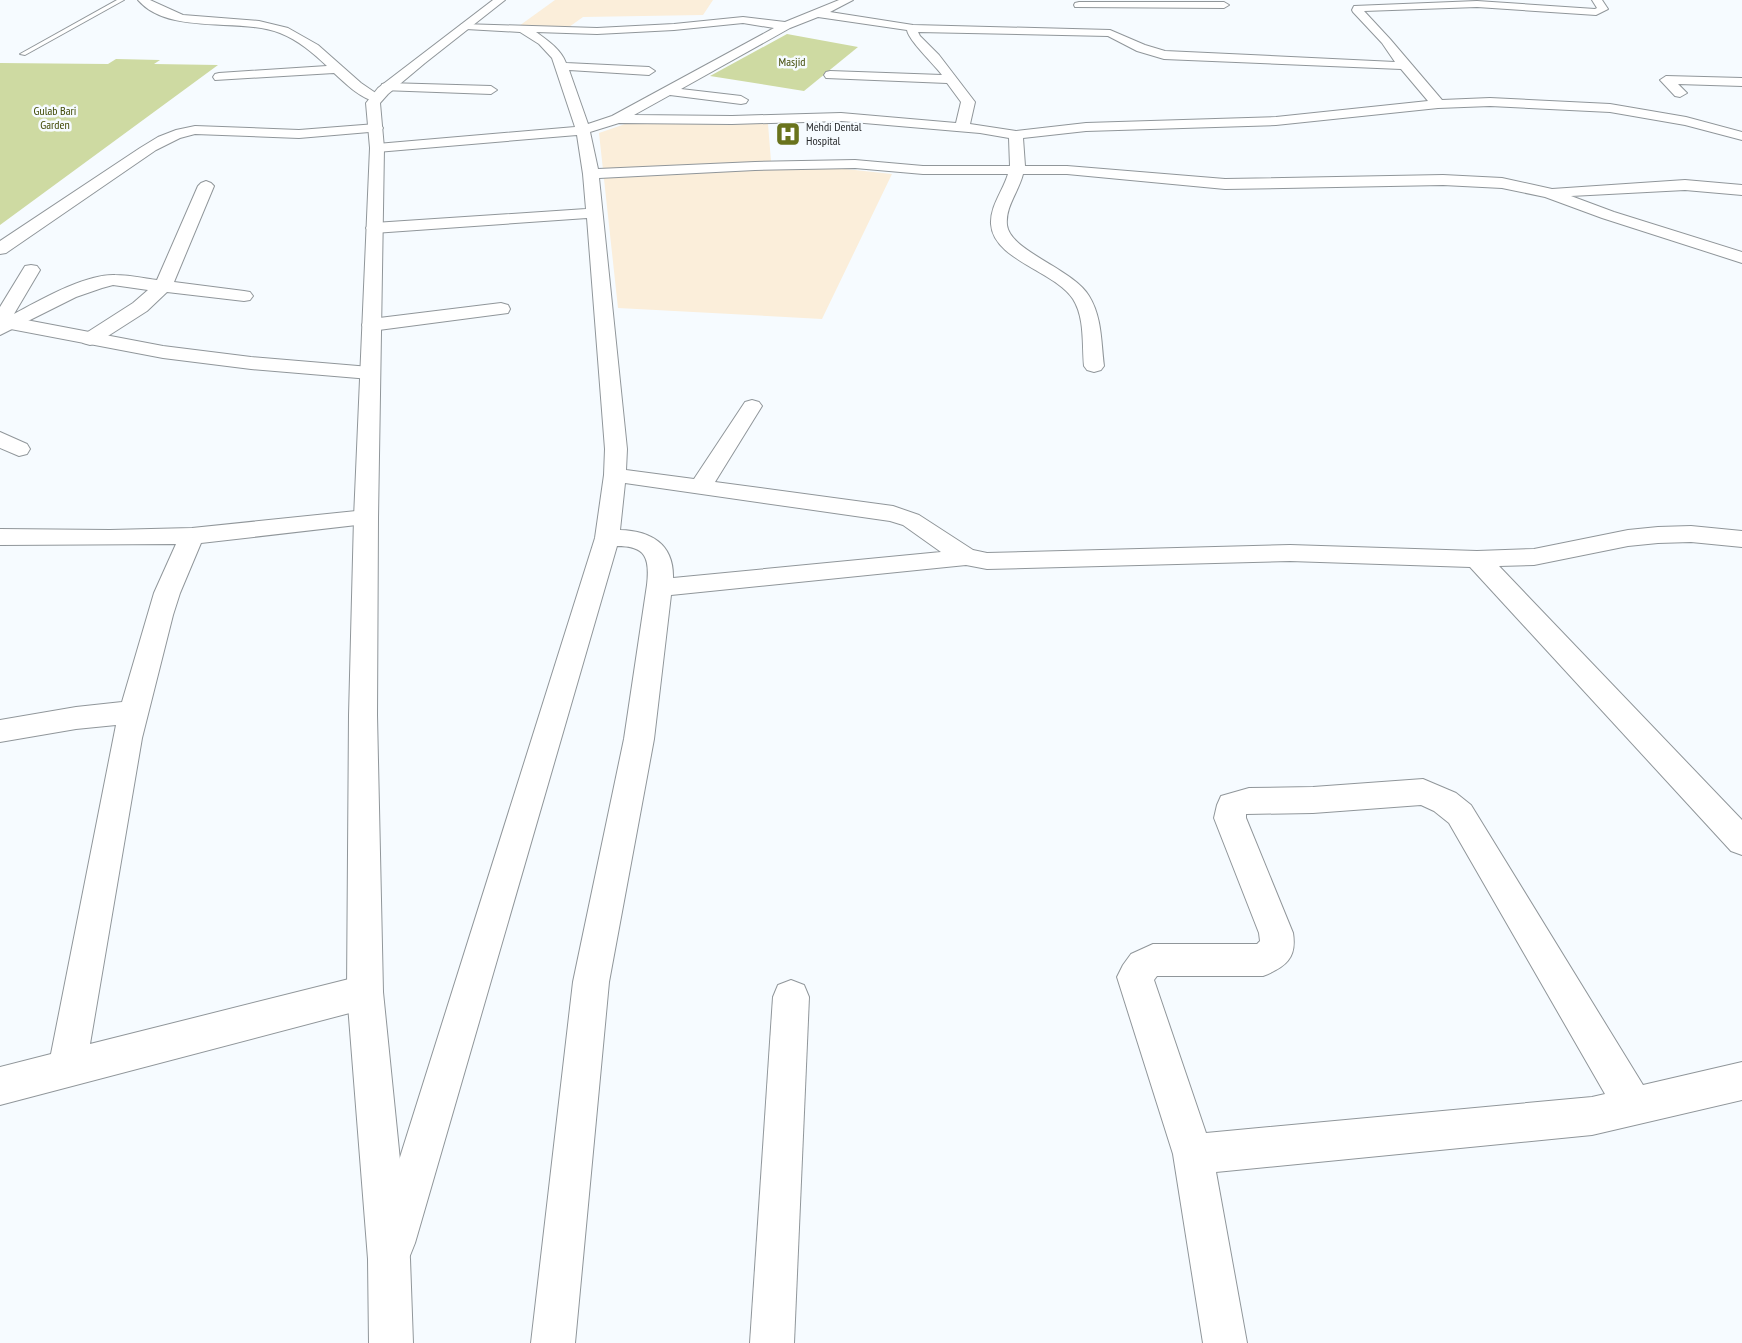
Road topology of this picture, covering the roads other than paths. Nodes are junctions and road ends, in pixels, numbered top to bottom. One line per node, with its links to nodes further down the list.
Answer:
1 (121, 0): 15 (lane)
2 (143, 0): 18 (street)
3 (848, 0): 9 (street)
4 (1597, 0): 7 (street)
5 (496, 1): 10 (street)
6 (1076, 2): 8 (street); 14 (street)
7 (1483, 2): 17 (street)
8 (1224, 5)
9 (818, 13): 11 (street); 12 (street)
10 (466, 26): 13 (street); 26 (street)
11 (786, 26): 13 (street); 25 (street)
12 (912, 28): 14 (street); 22 (street)
13 (525, 30): 16 (street)
14 (1110, 33): 17 (street)
15 (23, 54)
16 (561, 66): 19 (street); 32 (street)
17 (1405, 66): 29 (street)
18 (339, 69): 21 (street); 26 (street)
19 (649, 71)
20 (830, 75): 22 (street)
21 (218, 77)
22 (949, 79): 31 (street)
23 (1742, 82): 27 (street)
24 (491, 90): 26 (street)
25 (668, 91): 28 (street); 30 (street)
26 (382, 93): 35 (street)
27 (1680, 93)
28 (741, 100)
29 (1438, 104): 33 (street); 34 (street)
30 (617, 119): 31 (street); 32 (street)
31 (962, 127): 33 (street)
32 (583, 130): 35 (street); 37 (street)
33 (1016, 135): 36 (street)
34 (1742, 136)
35 (377, 138): 42 (street); 43 (street)
36 (1018, 170): 37 (street); 40 (street); 52 (street)
37 (591, 174): 41 (street)
38 (206, 186): 46 (street)
39 (1742, 190): 40 (street)
40 (1550, 193): 44 (street)
41 (594, 212): 42 (street); 55 (street)
42 (374, 228): 50 (street)
43 (0, 248)
44 (1742, 258)
45 (31, 270): 49 (street)
46 (163, 286): 47 (street); 49 (street); 51 (street)
47 (244, 296)
48 (501, 309): 50 (street)
49 (3, 324): 51 (street)
50 (371, 325): 53 (street)
51 (90, 339): 53 (street)
52 (1094, 366)
53 (370, 373): 57 (street)
54 (752, 406): 56 (street)
55 (615, 475): 56 (street); 60 (street)
56 (700, 487): 62 (street)
57 (366, 518): 58 (street); 68 (street)
58 (192, 536): 59 (street); 65 (street)
59 (0, 538)
60 (607, 538): 64 (street); 75 (street)
61 (1742, 539): 63 (street)
62 (966, 557): 63 (street); 64 (street)
63 (1477, 559): 67 (street)
64 (660, 588): 77 (street)
65 (134, 712): 66 (street); 70 (street)
66 (0, 731)
67 (1740, 836)
68 (365, 992): 70 (street); 75 (street)
69 (791, 997): 78 (street)
70 (67, 1070): 72 (street)
71 (1742, 1081): 73 (street)
72 (0, 1086)
73 (1634, 1106): 74 (street); 74 (street)
74 (1193, 1154): 79 (street)
75 (389, 1259): 76 (street)
76 (391, 1343)
77 (553, 1343)
78 (772, 1343)
79 (1225, 1343)

